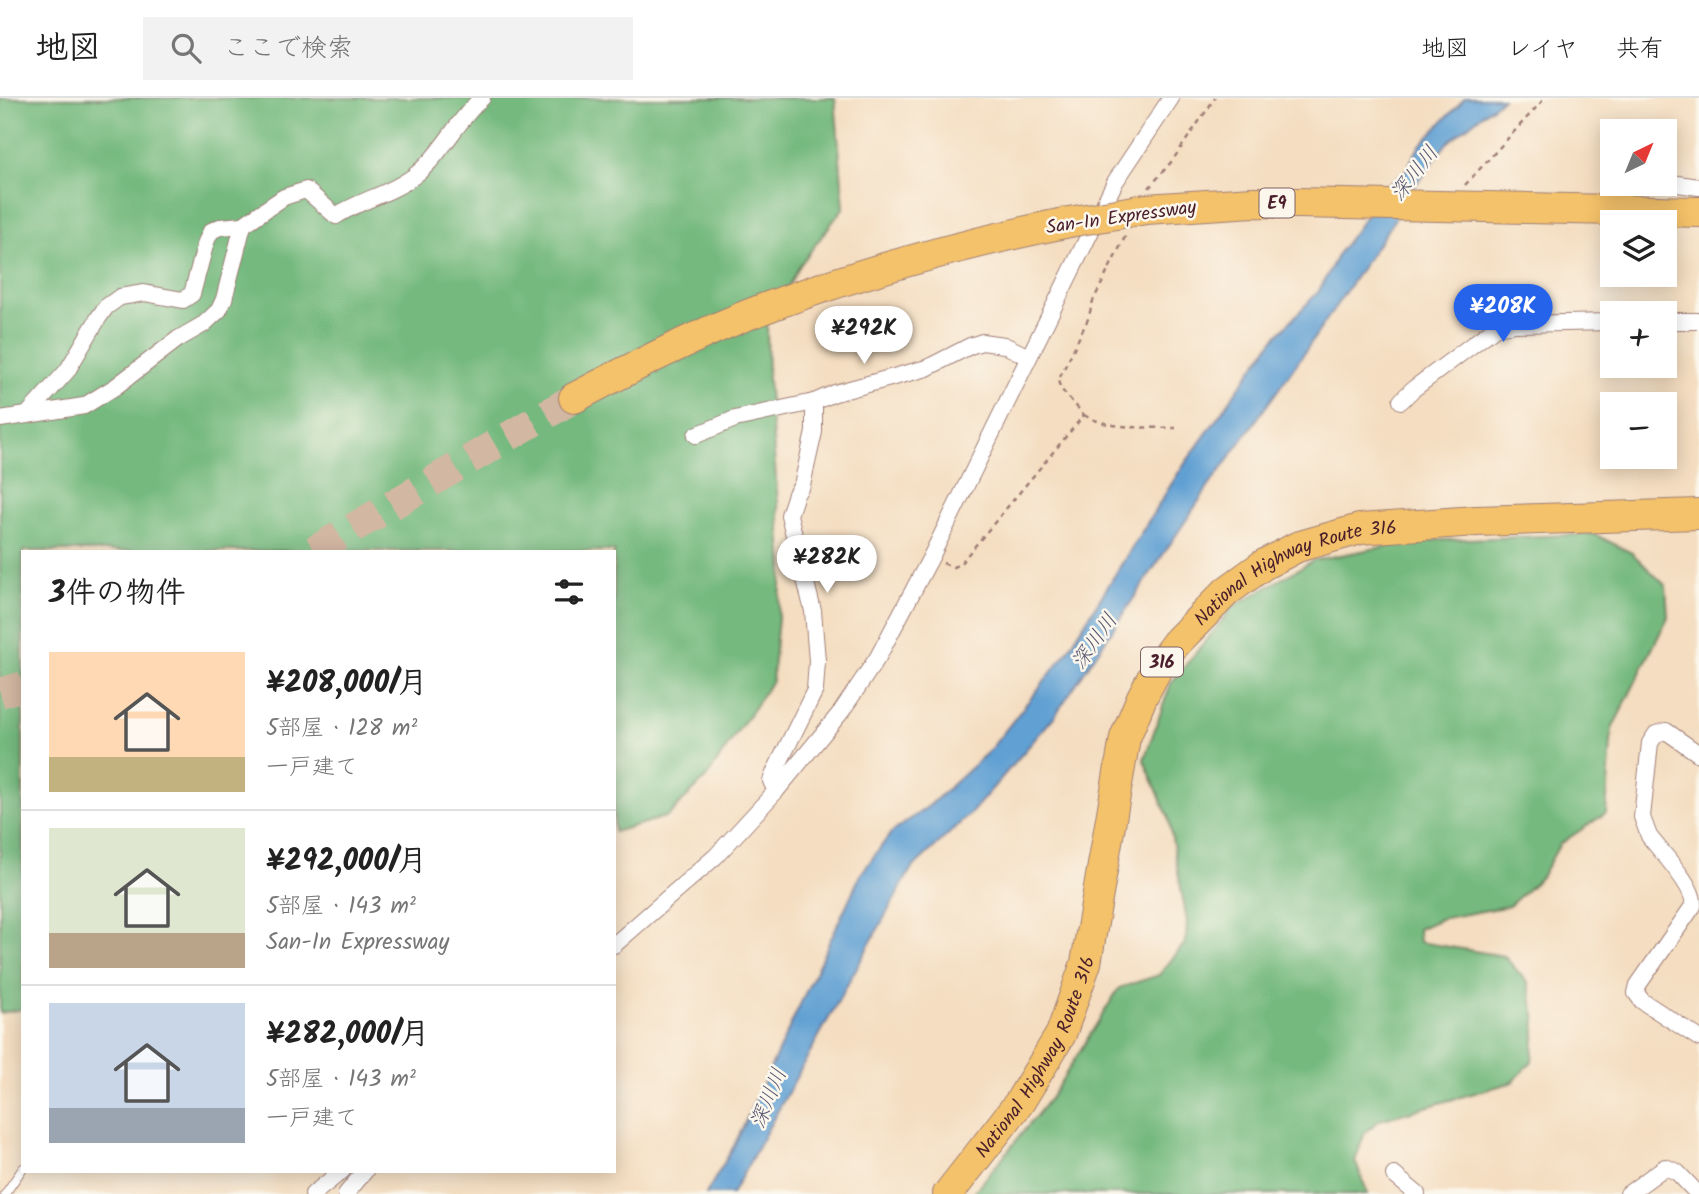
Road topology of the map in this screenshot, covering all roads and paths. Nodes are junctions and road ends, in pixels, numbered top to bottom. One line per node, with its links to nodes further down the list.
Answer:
1 (482, 98): 13 (street)
2 (1171, 98): 19 (street)
3 (1215, 98): 8 (path)
4 (1545, 98): 6 (path)
5 (1677, 184): 7 (street)
6 (1464, 185)
7 (1699, 187)
8 (1144, 199)
9 (1699, 212): 10 (highway, San-In Expressway / E9)
10 (1482, 213): 11 (highway, San-In Expressway / E9); 22 (highway, San-In Expressway / E9, bridge)
11 (1600, 222)
12 (1677, 224): 14 (highway)
13 (243, 225): 23 (street); 23 (street)
14 (1699, 225)
15 (1127, 233): 24 (path)
16 (1677, 321): 17 (street)
17 (1699, 321)
18 (1600, 322): 20 (street)
19 (1030, 357): 21 (street); 29 (street)
20 (1401, 401)
21 (814, 402): 27 (street); 31 (street)
22 (579, 404)
23 (27, 415): 25 (street)
24 (1084, 415): 26 (path); 29 (path)
25 (0, 419)
26 (1176, 428)
27 (696, 435)
28 (1699, 514): 41 (highway, National Highway Route 316 / 316)
29 (931, 557): 31 (street)
30 (1699, 754): 33 (street)
31 (776, 791): 32 (street)
32 (616, 943)
33 (1699, 1038)
34 (21, 1171): 38 (lane)
35 (339, 1173): 39 (street)
36 (363, 1173): 40 (street)
37 (1394, 1175): 42 (street)
38 (5, 1194)
39 (313, 1194)
40 (346, 1194)
41 (948, 1194)
42 (1417, 1194)
43 (1628, 1194): 44 (street)
44 (1698, 1194)

